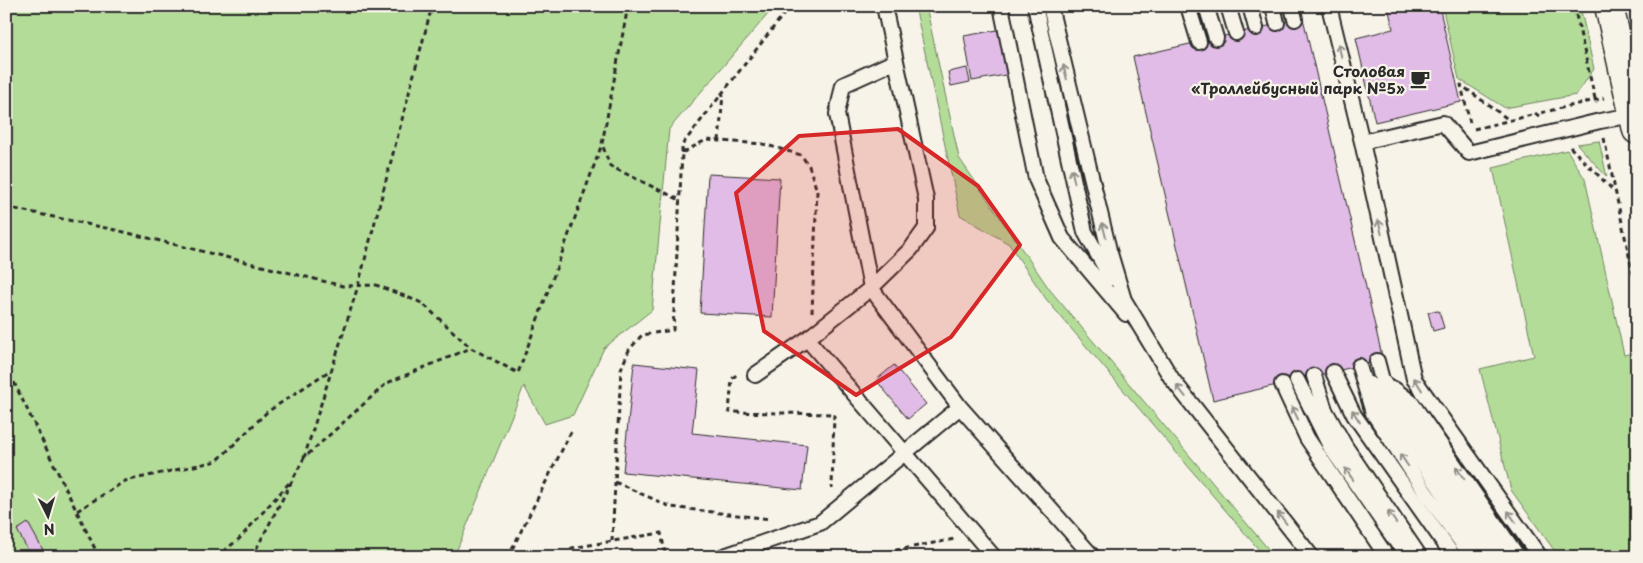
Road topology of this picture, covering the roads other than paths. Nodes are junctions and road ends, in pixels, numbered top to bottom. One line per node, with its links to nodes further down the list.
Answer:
1 (884, 6): 17 (lane)
2 (1002, 6): 23 (lane)
3 (1035, 6): 21 (lane, one-way to 3)
4 (1050, 6): 21 (lane, one-way to 4)
5 (1188, 6): 16 (lane)
6 (1206, 6): 15 (lane)
7 (1228, 6): 14 (lane)
8 (1250, 6): 13 (lane)
9 (1273, 6): 12 (lane)
10 (1329, 6): 19 (lane, one-way to 10)
11 (1609, 6): 18 (main road)
12 (1277, 23)
13 (1256, 28)
14 (1236, 33)
15 (1216, 38)
16 (1199, 42)
17 (896, 61): 20 (lane); 20 (lane)
18 (1635, 122): 19 (lane)
19 (1362, 142): 45 (lane, one-way to 19)
20 (871, 288): 22 (lane); 31 (lane)
21 (1124, 300): 23 (lane)
22 (807, 339): 26 (lane); 32 (lane)
23 (1153, 348): 36 (lane, one-way to 23)
24 (1377, 361): 29 (lane)
25 (1333, 372): 40 (lane, one-way to 25)
26 (755, 375)
27 (1314, 376): 39 (lane, one-way to 27)
28 (1297, 380): 38 (lane, one-way to 28)
29 (1382, 380): 43 (lane); 44 (lane, one-way to 29)
30 (1282, 384): 37 (lane, one-way to 30)
31 (960, 407): 32 (lane); 35 (lane)
32 (905, 453): 33 (lane); 34 (lane)
33 (721, 557)
34 (994, 557)
35 (1093, 557)
36 (1312, 557)
37 (1387, 557)
38 (1407, 557)
39 (1420, 557)
40 (1454, 557)
41 (1472, 557): 42 (lane, one-way to 42)
42 (1488, 557)
43 (1503, 557)
44 (1518, 557)
45 (1540, 557)

